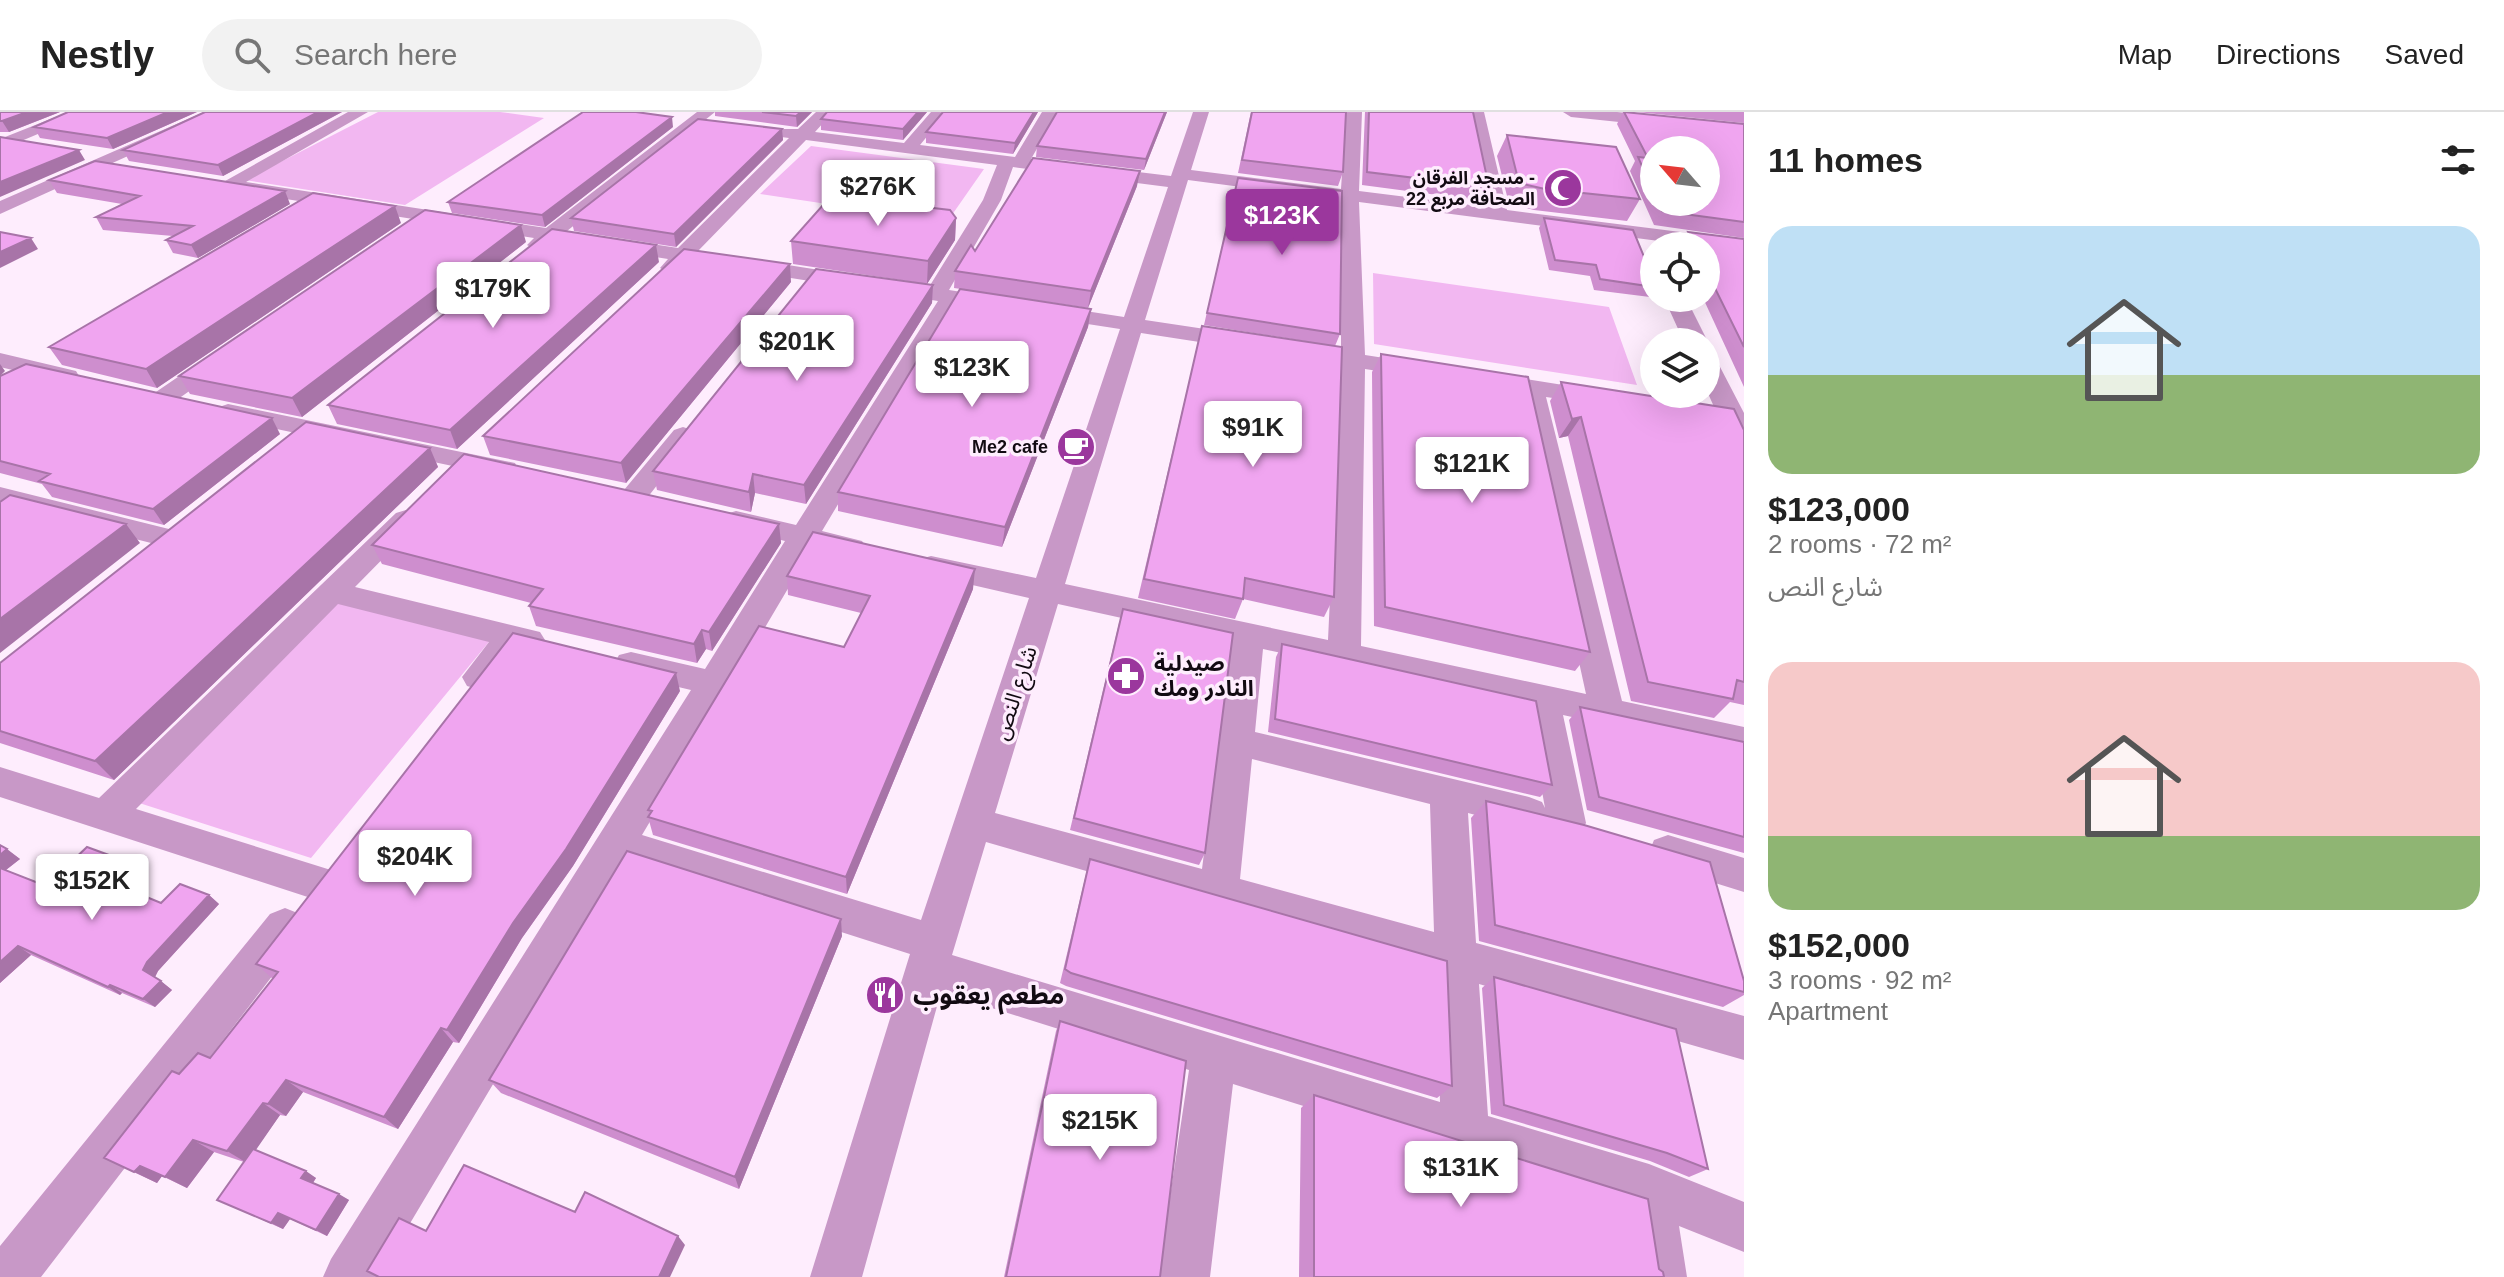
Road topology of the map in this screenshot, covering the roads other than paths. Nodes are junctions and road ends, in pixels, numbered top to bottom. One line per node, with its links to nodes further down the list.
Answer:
1 (82, 112): 19 (street)
2 (217, 112): 25 (street)
3 (360, 112): 30 (street)
4 (825, 112): 18 (street)
5 (939, 112): 22 (street)
6 (1050, 112): 26 (street)
7 (1201, 112): 28 (street, شارع النص)
8 (1354, 112): 29 (street)
9 (1476, 112): 34 (street)
10 (1571, 112): 12 (street)
11 (1712, 112): 15 (street)
12 (1594, 113): 15 (street); 20 (street)
13 (666, 118): 14 (street)
14 (710, 120): 40 (street)
15 (1722, 127): 16 (street); 23 (street)
16 (1744, 130)
17 (771, 131): 18 (street)
18 (801, 135): 22 (street); 43 (street)
19 (3, 141): 21 (street)
20 (1605, 141)
21 (52, 147)
22 (909, 148): 26 (street)
23 (1737, 148)
24 (80, 151): 25 (street)
25 (108, 160): 27 (street); 33 (street)
26 (1014, 162): 28 (street); 47 (street)
27 (142, 171)
28 (1181, 178): 29 (street); 49 (street, شارع النص)
29 (1350, 195): 34 (street); 52 (street)
30 (316, 200): 35 (street); 36 (street)
31 (451, 202): 36 (street)
32 (1632, 207): 37 (street)
33 (0, 208)
34 (1498, 214): 38 (street)
35 (289, 216)
36 (426, 218): 39 (street); 40 (street)
37 (1642, 232)
38 (1640, 234)
39 (400, 236)
40 (548, 236): 43 (street); 44 (street)
41 (1720, 243): 42 (street)
42 (1744, 246)
43 (682, 256): 45 (street); 46 (street)
44 (513, 265)
45 (811, 276): 47 (street); 48 (street)
46 (648, 288)
47 (943, 296): 49 (street); 75 (street)
48 (791, 301)
49 (1132, 326): 52 (street); 81 (street, شارع النص)
50 (242, 344): 62 (street)
51 (61, 352): 53 (street)
52 (1353, 360): 55 (street); 85 (street)
53 (15, 370): 54 (street)
54 (91, 382)
55 (1531, 387): 57 (street); 90 (street)
56 (1720, 389): 61 (street)
57 (1624, 402)
58 (1671, 409): 61 (street)
59 (334, 410): 62 (street)
60 (703, 411): 69 (street)
61 (1741, 427)
62 (310, 429): 64 (street); 65 (street)
63 (488, 439): 65 (street)
64 (287, 447)
65 (465, 460): 66 (street); 67 (street)
66 (526, 473)
67 (443, 482)
68 (603, 490): 69 (street)
69 (634, 496): 70 (street)
70 (664, 503)
71 (421, 504): 80 (street)
72 (8, 505): 76 (street)
73 (710, 514): 75 (street)
74 (194, 521): 76 (street)
75 (802, 536): 77 (street); 87 (street)
76 (171, 539): 78 (street)
77 (878, 554)
78 (146, 559)
79 (909, 561): 81 (street)
80 (332, 592): 83 (street); 95 (street)
81 (1046, 593): 82 (street); 96 (street, شارع النص)
82 (1248, 634): 85 (street); 92 (street)
83 (511, 636): 84 (street); 89 (street)
84 (557, 647)
85 (1344, 656): 88 (street)
86 (604, 658): 87 (street)
87 (713, 683): 97 (street)
88 (1543, 699): 90 (street); 94 (street)
89 (453, 710)
90 (1607, 710): 91 (street)
91 (1744, 741)
92 (1238, 742): 94 (street); 100 (street)
93 (0, 782): 95 (street)
94 (1448, 793): 102 (street)
95 (106, 815): 108 (street)
96 (974, 823): 100 (street); 101 (street, شارع النص)
97 (615, 843): 101 (street); 109 (street)
98 (1641, 844): 99 (street)
99 (1744, 875)
100 (1219, 892): 102 (street)
101 (931, 955): 104 (street); 110 (street, شارع النص)
102 (1456, 958): 103 (street); 105 (street)
103 (1744, 1038)
104 (1214, 1056): 105 (street); 111 (street)
105 (1465, 1133): 106 (street)
106 (1649, 1189): 107 (street); 112 (street)
107 (1744, 1227)
108 (12, 1271)
109 (349, 1277)
110 (836, 1277)
111 (1184, 1277)
112 (1661, 1277)

